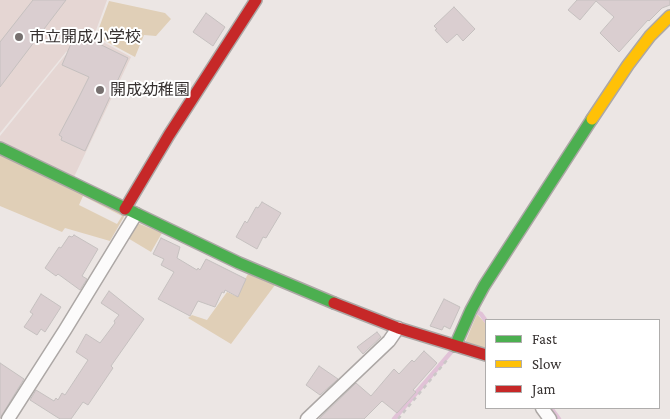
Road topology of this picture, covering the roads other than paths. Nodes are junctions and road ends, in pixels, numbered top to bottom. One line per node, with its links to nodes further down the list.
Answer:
1 (256, 0): 4 (street)
2 (670, 16): 6 (street)
3 (0, 148): 4 (street)
4 (131, 212): 5 (street); 8 (street)
5 (398, 328): 6 (street); 9 (street)
6 (457, 346): 7 (street)
7 (485, 355)
8 (8, 419)
9 (307, 419)

